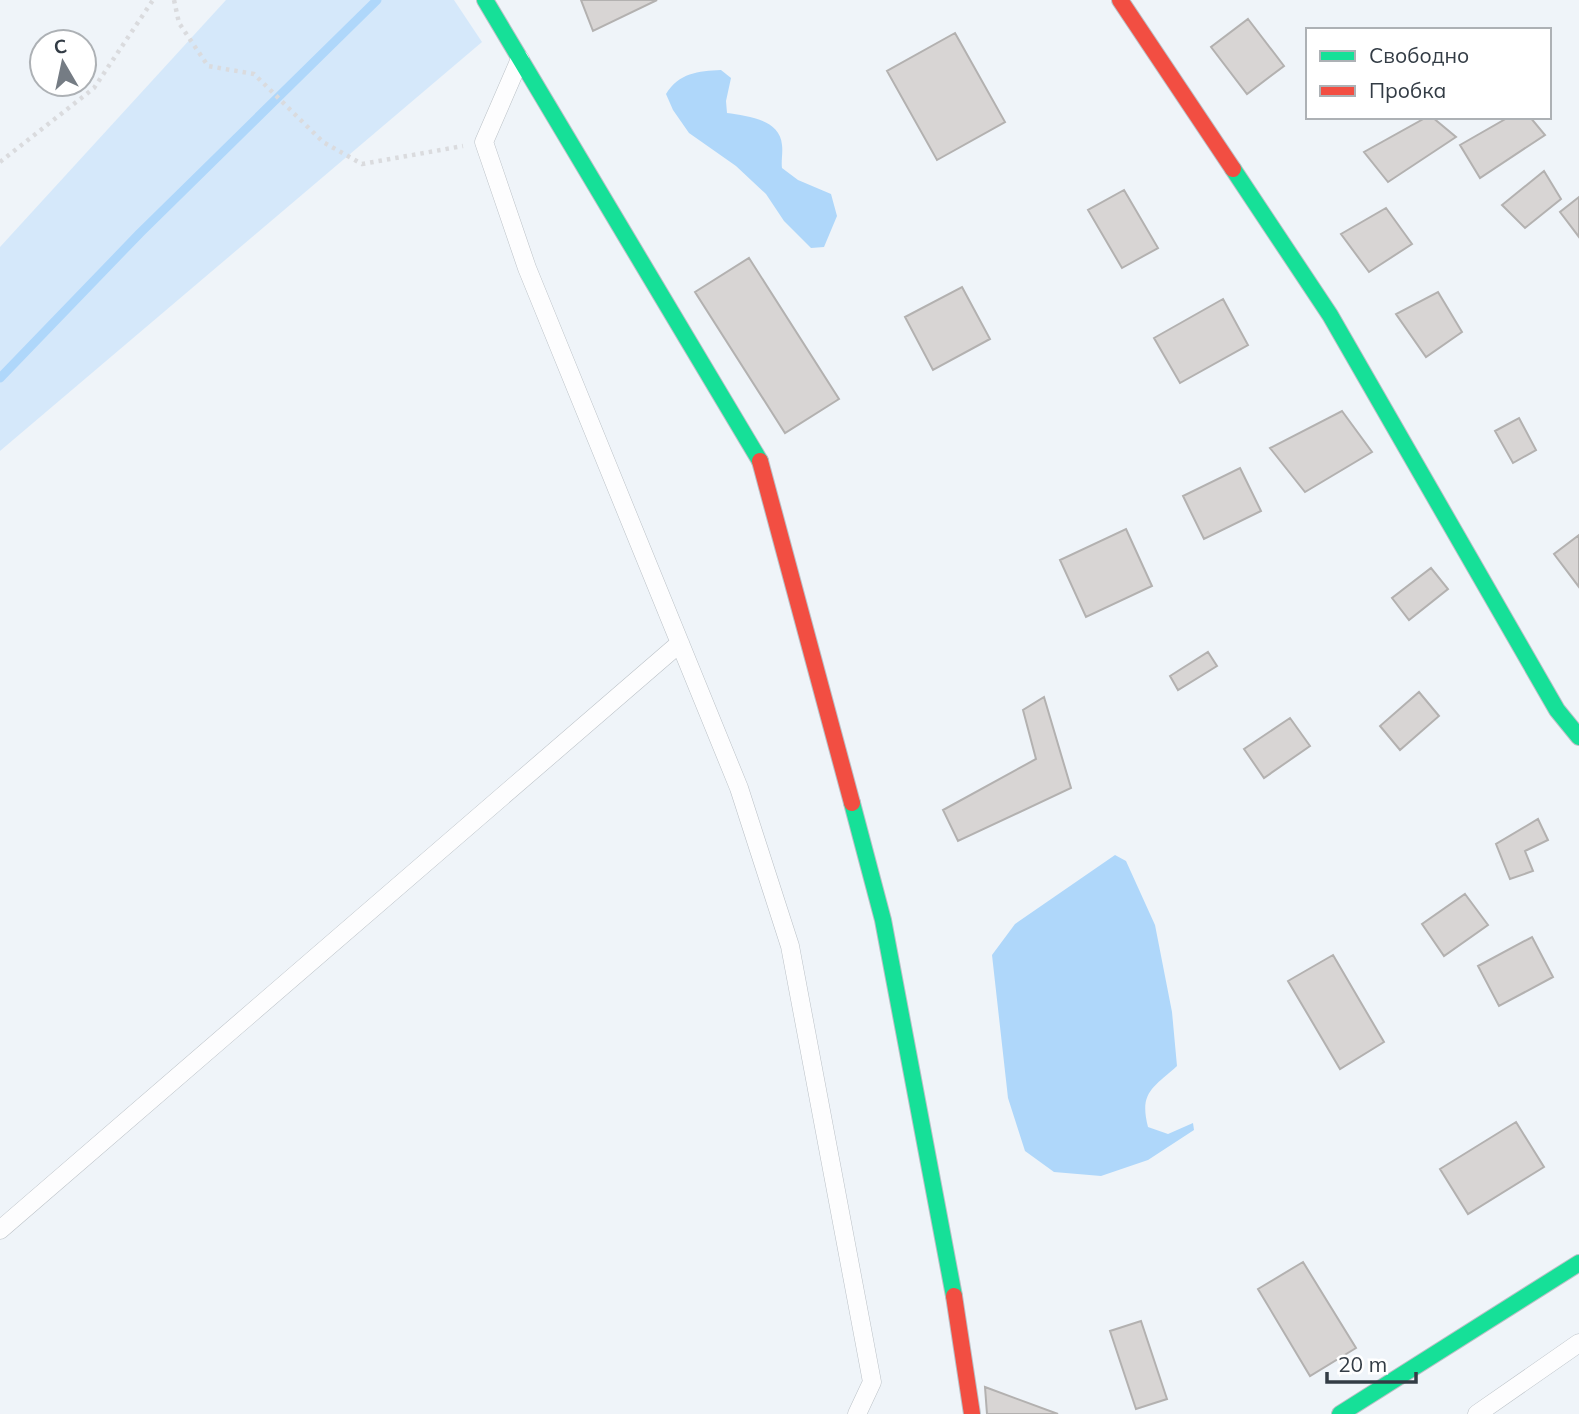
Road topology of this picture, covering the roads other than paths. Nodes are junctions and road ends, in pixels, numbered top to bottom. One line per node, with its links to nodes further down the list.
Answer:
1 (485, 0): 3 (street)
2 (1120, 0): 5 (street)
3 (520, 59): 4 (lane); 10 (street)
4 (680, 643): 6 (lane); 9 (lane)
5 (1579, 737)
6 (0, 1230)
7 (1579, 1263): 11 (street)
8 (1579, 1343): 12 (lane)
9 (857, 1414)
10 (972, 1414)
11 (1340, 1414)
12 (1477, 1414)

